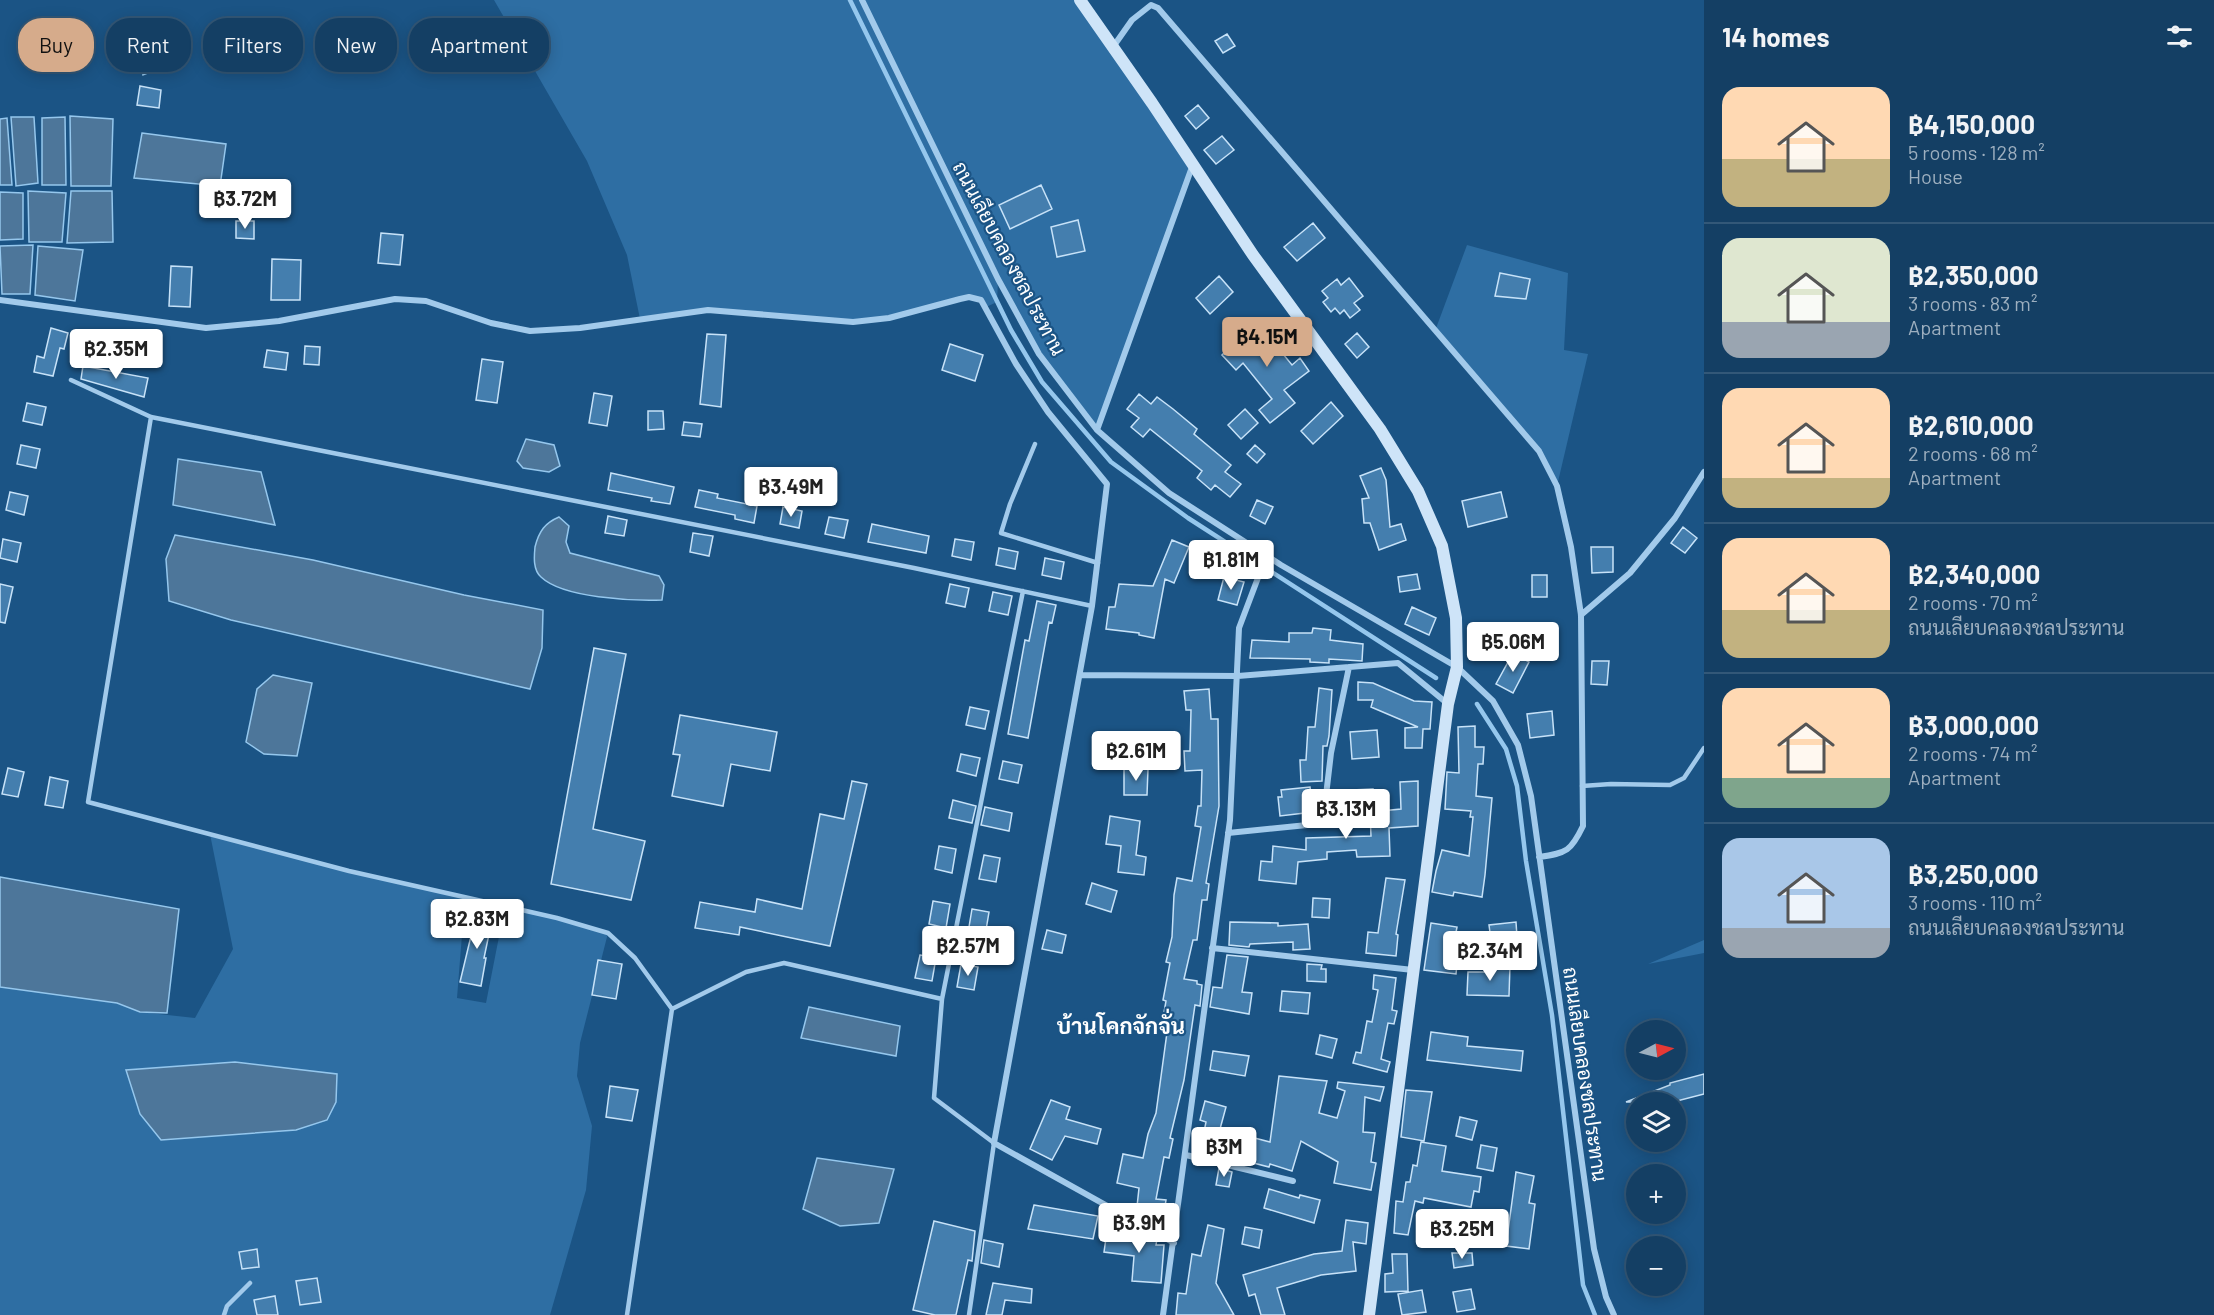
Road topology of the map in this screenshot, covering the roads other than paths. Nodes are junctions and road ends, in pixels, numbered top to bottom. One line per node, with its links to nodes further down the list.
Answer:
1 (862, 0): 8 (street, ถนนเลียบคลองชลประทาน)
2 (1080, 0): 3 (street)
3 (1113, 46): 4 (street); 15 (street)
4 (1192, 167): 8 (street); 17 (street)
5 (0, 300): 12 (street)
6 (71, 380): 7 (lane)
7 (151, 417): 13 (lane); 28 (lane)
8 (1097, 430): 11 (street, ถนนเลียบคลองชลประทาน)
9 (1035, 444): 12 (lane)
10 (1704, 472): 15 (street)
11 (1266, 557): 17 (street, ถนนเลียบคลองชลประทาน); 19 (street)
12 (1098, 562): 14 (street)
13 (1023, 591): 14 (lane); 27 (lane)
14 (1092, 606): 18 (street)
15 (1581, 615): 22 (street)
16 (1349, 667): 19 (street); 20 (street); 23 (street)
17 (1457, 667): 20 (street); 24 (street, ถนนเลียบคลองชลประทาน)
18 (1080, 675): 19 (street); 29 (street)
19 (1238, 676): 23 (street)
20 (1448, 704): 26 (street)
21 (1704, 748): 22 (lane)
22 (1582, 786): 24 (street)
23 (1228, 833): 25 (street)
24 (1539, 857): 39 (street, ถนนเลียบคลองชลประทาน)
25 (1212, 948): 26 (street); 30 (street)
26 (1413, 970): 38 (street)
27 (942, 999): 28 (lane); 29 (lane)
28 (672, 1009): 35 (lane)
29 (994, 1143): 32 (street); 36 (lane)
30 (1186, 1155): 31 (street); 32 (street)
31 (1293, 1181)
32 (1174, 1243): 37 (street)
33 (250, 1283): 34 (lane)
34 (224, 1315)
35 (627, 1315)
36 (969, 1315)
37 (1163, 1315)
38 (1369, 1315)
39 (1614, 1315)

